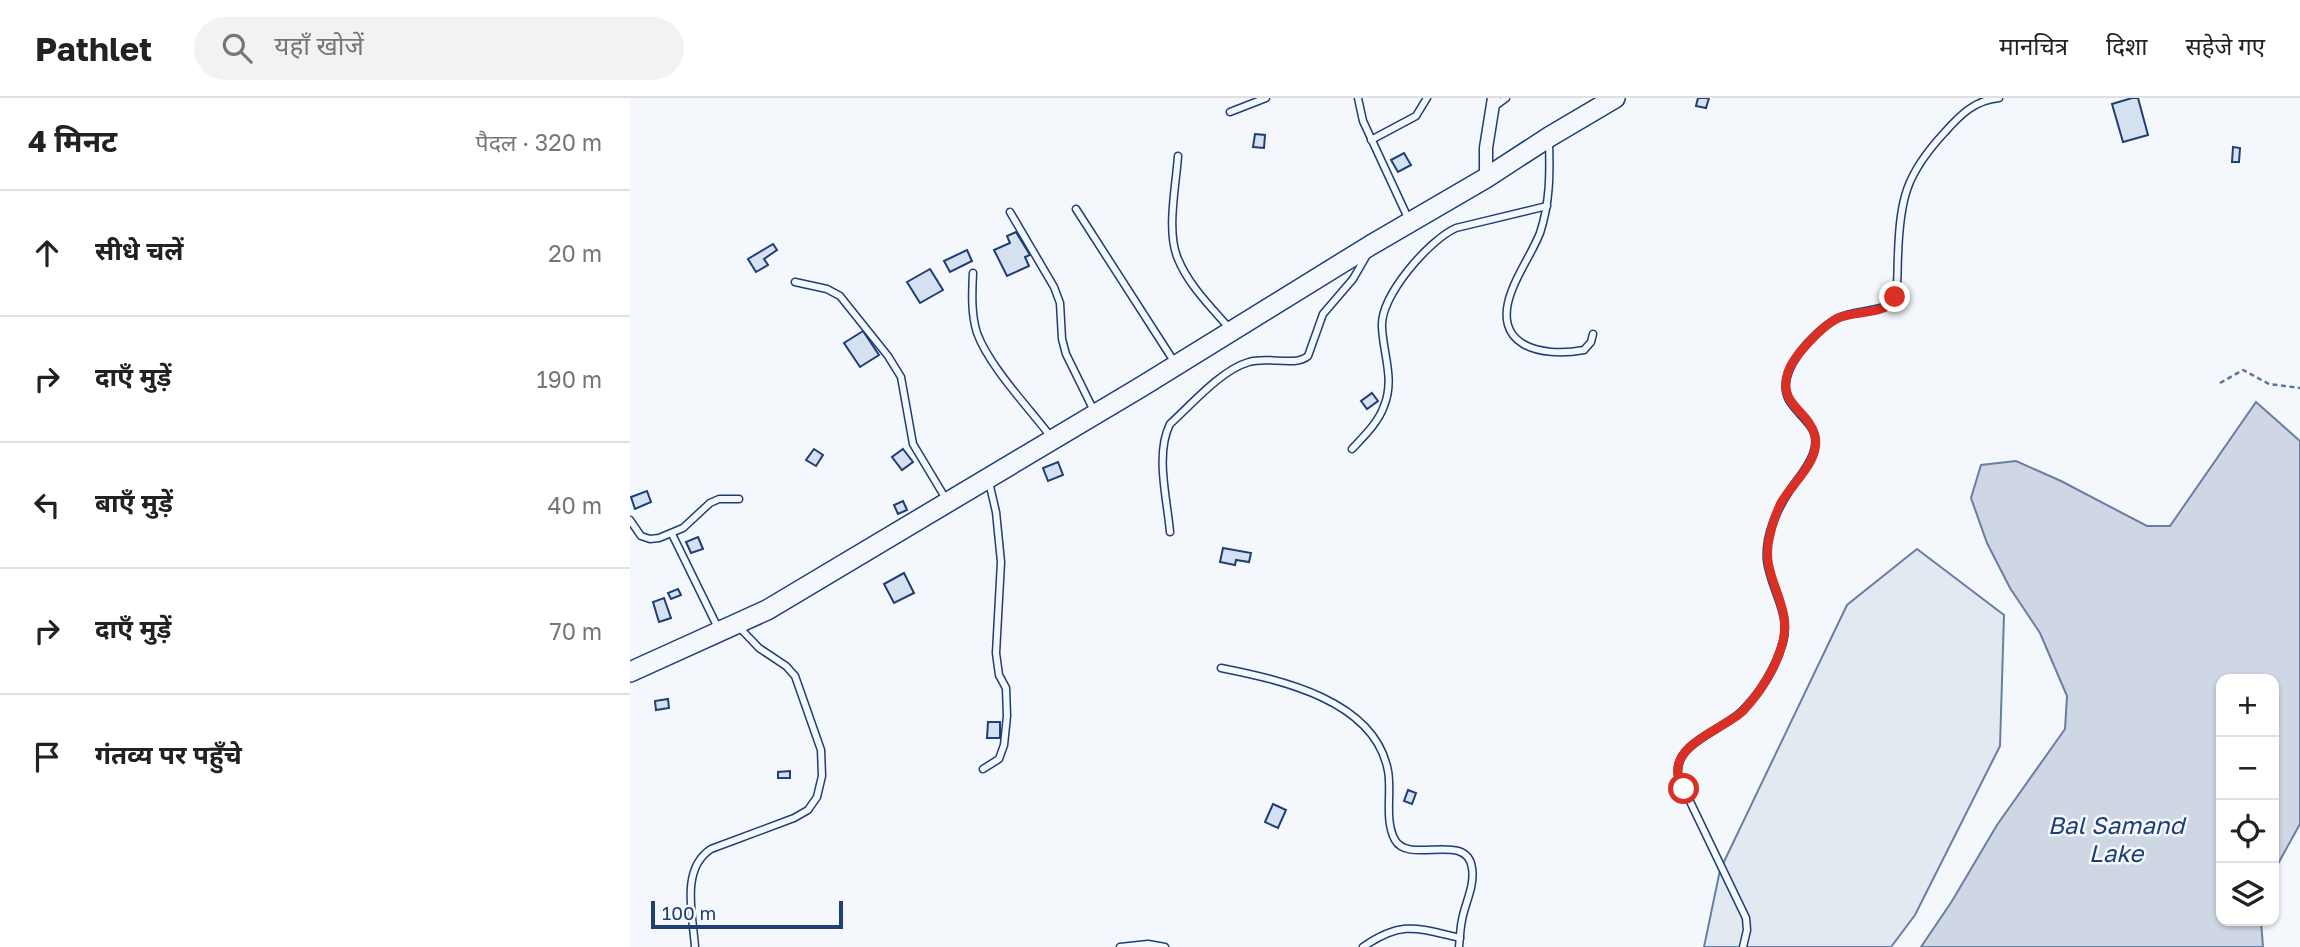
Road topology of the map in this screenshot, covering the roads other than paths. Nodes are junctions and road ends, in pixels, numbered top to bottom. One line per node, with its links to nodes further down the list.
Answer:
1 (1266, 98): 8 (lane)
2 (1358, 98): 10 (lane)
3 (1427, 98): 10 (lane)
4 (1506, 98): 7 (lane)
5 (1615, 98): 9 (highway)
6 (1998, 98): 42 (lane)
7 (1494, 102): 12 (street)
8 (1230, 112)
9 (1549, 137): 12 (highway); 13 (lane)
10 (1371, 140): 16 (lane)
11 (1178, 156): 20 (lane)
12 (1486, 178): 16 (highway)
13 (1547, 206): 21 (lane); 25 (lane)
14 (1076, 209): 22 (lane)
15 (1010, 212): 23 (lane)
16 (1410, 223): 17 (highway)
17 (1371, 246): 20 (highway); 30 (lane)
18 (973, 273): 24 (lane)
19 (795, 282): 28 (lane)
20 (1231, 331): 22 (highway)
21 (1593, 334)
22 (1177, 364): 23 (highway)
23 (1095, 413): 24 (highway)
24 (1052, 438): 26 (highway)
25 (1352, 449)
26 (988, 477): 28 (highway); 35 (lane)
27 (739, 499): 31 (lane)
28 (947, 501): 32 (highway)
29 (630, 520): 31 (lane)
30 (1170, 532)
31 (672, 534): 32 (lane)
32 (728, 628): 34 (highway); 37 (lane)
33 (1221, 668): 36 (lane)
34 (630, 672)
35 (983, 769)
36 (1460, 938): 40 (lane); 41 (lane)
37 (695, 947)
38 (1120, 947): 39 (lane)
39 (1165, 947)
40 (1363, 947)
41 (1459, 947)
42 (1743, 947)

